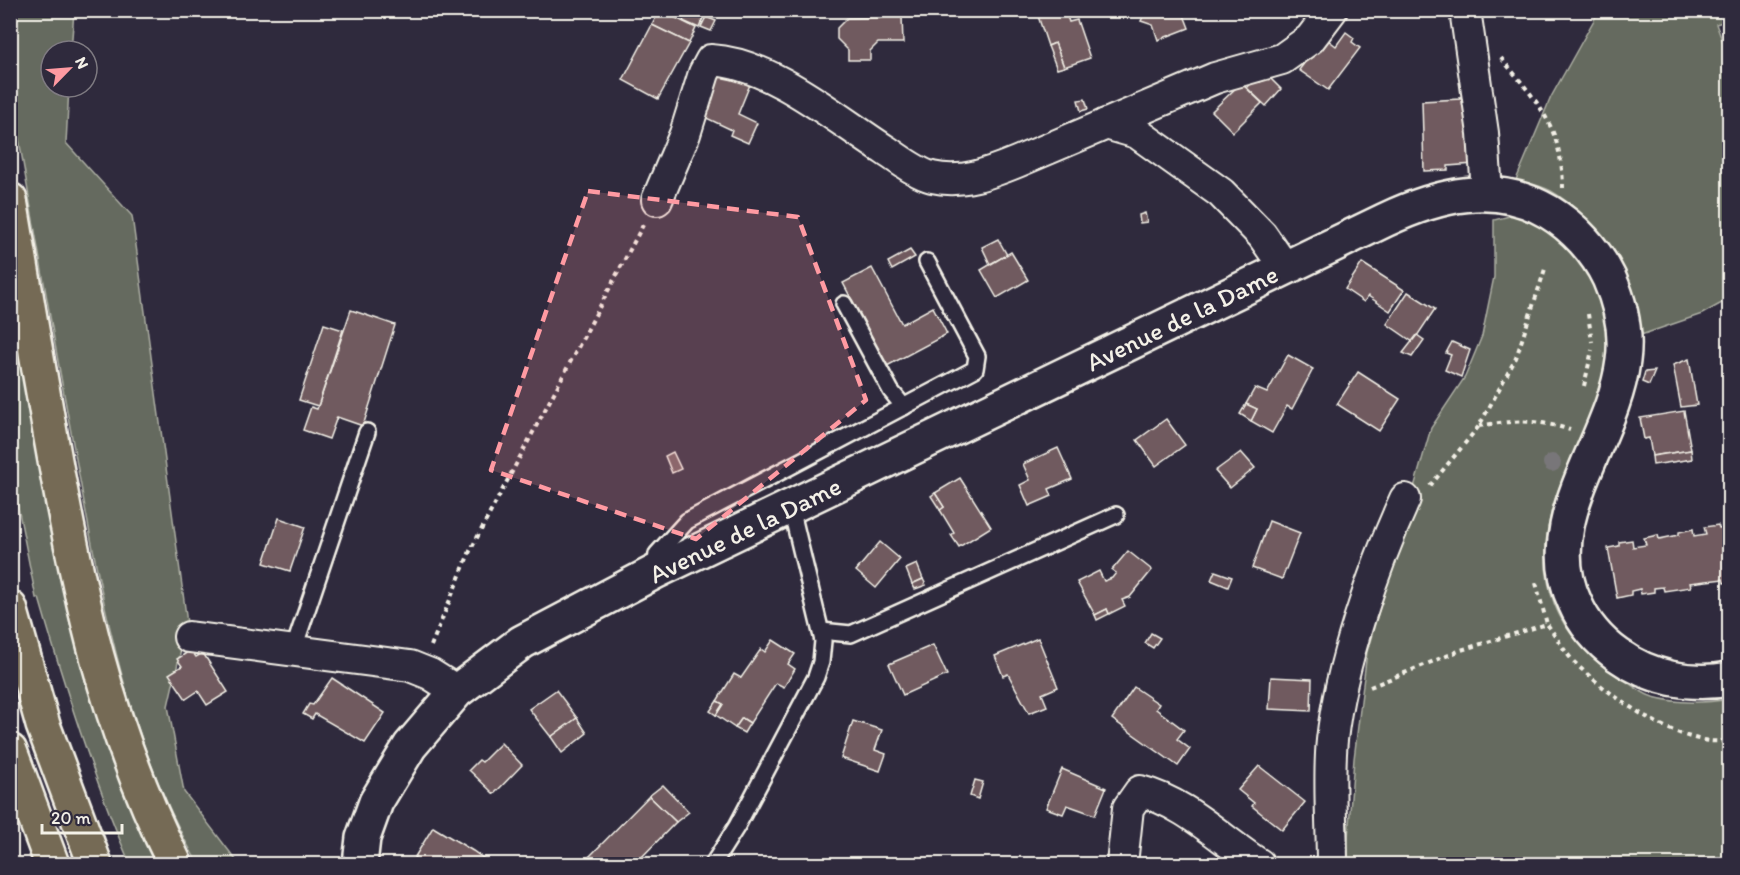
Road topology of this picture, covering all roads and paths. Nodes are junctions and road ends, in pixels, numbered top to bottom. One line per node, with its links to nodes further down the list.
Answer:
1 (1332, 10): 4 (street)
2 (1465, 10): 6 (street)
3 (1498, 55): 5 (path)
4 (1106, 124): 8 (street); 11 (street)
5 (1563, 192)
6 (1487, 193): 11 (main road, Avenue de la Dame); 32 (main road, Avenue de la Dame)
7 (10, 200): 40 (highway)
8 (657, 200): 31 (path)
9 (927, 262): 15 (lane)
10 (1546, 266): 17 (path)
11 (1284, 268): 22 (main road, Avenue de la Dame)
12 (844, 304): 15 (lane)
13 (1587, 308): 14 (path)
14 (1583, 392)
15 (903, 407): 24 (lane)
16 (1574, 421): 18 (path)
17 (1479, 426): 18 (path); 21 (path)
18 (1571, 430): 20 (path)
19 (368, 432): 30 (lane)
20 (1567, 440)
21 (1406, 499): 34 (street)
22 (791, 508): 24 (main road, Avenue de la Dame); 28 (lane)
23 (1116, 515): 28 (lane)
24 (655, 572): 33 (main road, Avenue de la Dame)
25 (1534, 572): 27 (path)
26 (10, 608): 39 (highway)
27 (1547, 624): 34 (path); 35 (path)
28 (821, 631): 41 (lane)
29 (189, 637): 30 (street)
30 (293, 651): 31 (street)
31 (430, 674): 33 (street)
32 (1730, 679)
33 (457, 691): 37 (main road, Avenue de la Dame)
34 (1340, 699): 44 (street)
35 (1730, 740)
36 (10, 751): 38 (highway)
37 (358, 862)
38 (52, 864)
39 (95, 864)
40 (175, 864)
41 (713, 864)
42 (1122, 864): 43 (street)
43 (1259, 864)
44 (1332, 864)

